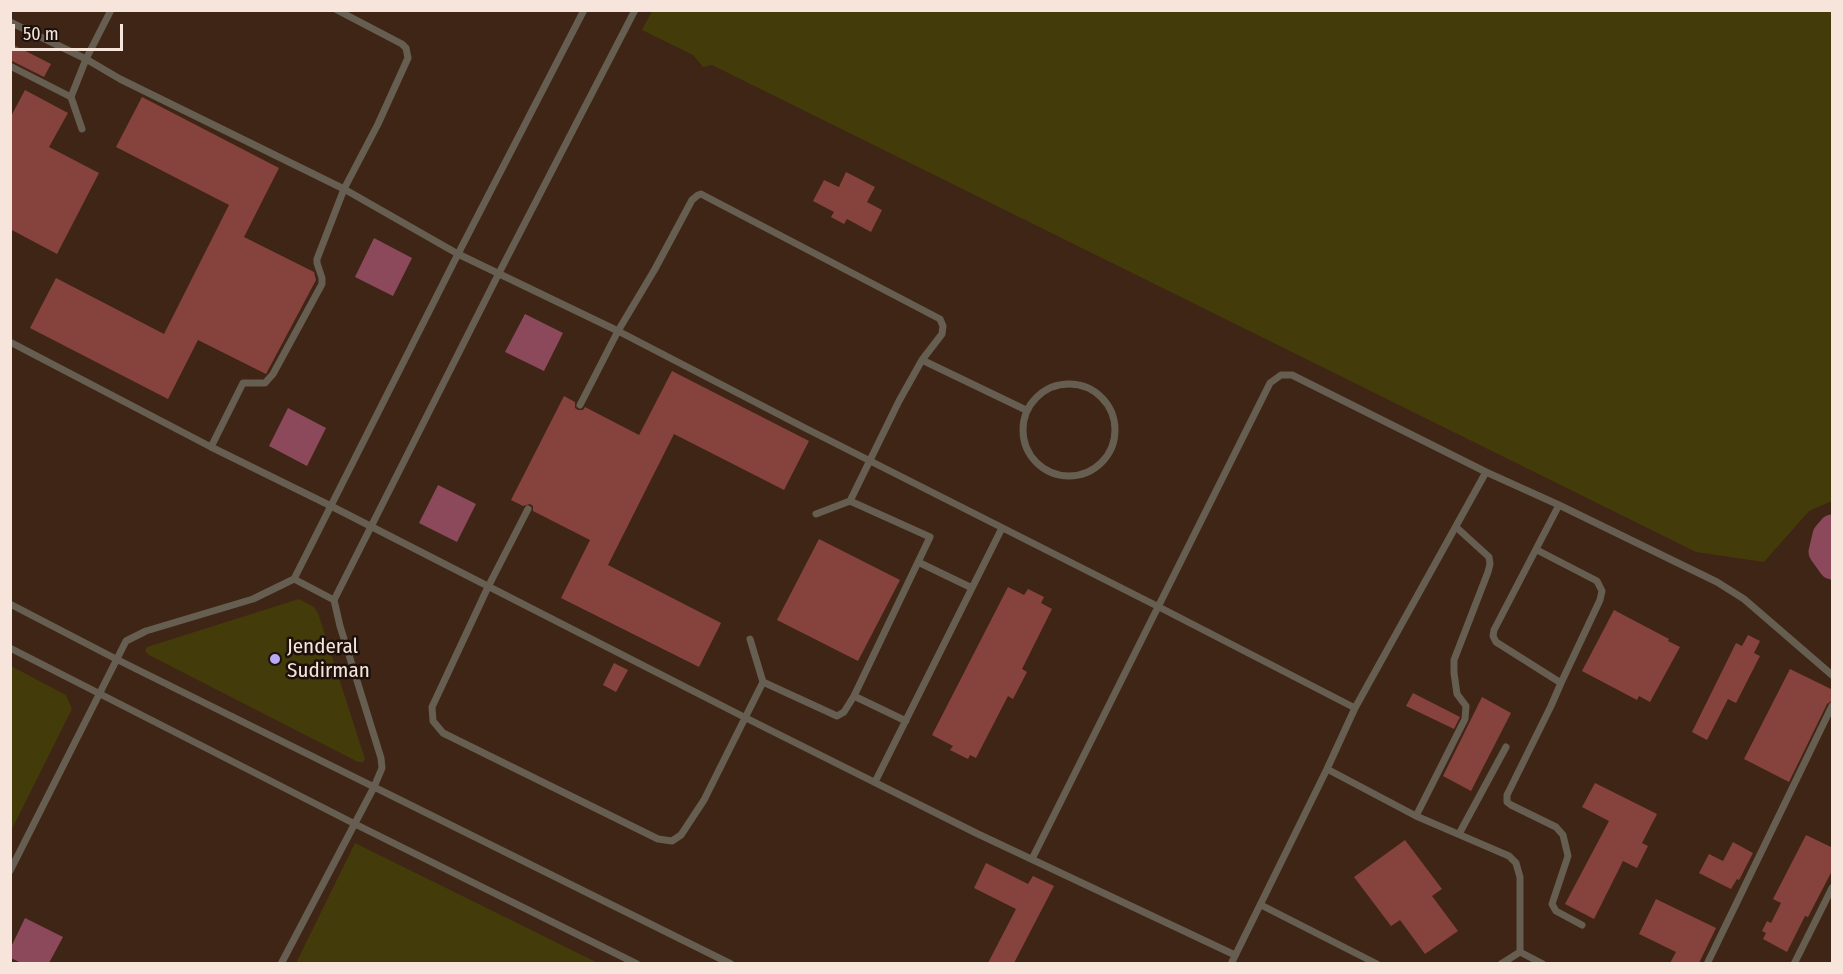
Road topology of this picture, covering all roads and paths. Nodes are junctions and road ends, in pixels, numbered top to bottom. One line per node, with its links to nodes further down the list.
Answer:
1 (111, 10): 6 (lane)
2 (337, 10): 10 (lane)
3 (584, 10): 11 (lane)
4 (635, 10): 12 (lane)
5 (10, 22): 6 (lane)
6 (86, 59): 8 (lane); 10 (lane)
7 (10, 66): 8 (lane)
8 (72, 97): 9 (lane)
9 (82, 129)
10 (344, 189): 11 (lane); 18 (lane)
11 (458, 254): 12 (lane); 23 (lane)
12 (499, 273): 13 (lane); 26 (lane)
13 (618, 331): 15 (lane); 16 (lane); 19 (lane)
14 (10, 342): 18 (lane)
15 (922, 360): 17 (lane); 19 (lane)
16 (580, 405)
17 (1026, 410): 17 (lane)
18 (211, 447): 23 (lane)
19 (870, 461): 21 (lane); 28 (lane)
20 (1486, 472): 22 (lane); 27 (lane); 36 (lane)
21 (850, 501): 25 (lane); 30 (lane)
22 (1560, 505): 29 (lane); 40 (lane)
23 (331, 506): 26 (lane); 31 (lane)
24 (528, 509): 32 (lane)
25 (816, 514)
26 (371, 526): 32 (lane); 34 (lane)
27 (1456, 527): 46 (lane); 53 (lane)
28 (1002, 528): 33 (lane); 36 (lane)
29 (1537, 550): 42 (lane); 42 (lane)
30 (918, 562): 33 (lane); 44 (lane)
31 (294, 579): 34 (lane); 39 (lane)
32 (488, 587): 47 (lane); 47 (lane)
33 (972, 588): 48 (lane)
34 (334, 600): 52 (lane)
35 (10, 604): 39 (lane)
36 (1159, 607): 46 (lane); 56 (lane)
37 (750, 639): 41 (lane)
38 (10, 648): 43 (lane)
39 (116, 659): 43 (lane); 52 (lane)
40 (1833, 675)
41 (763, 682): 44 (lane); 47 (lane)
42 (1560, 683): 60 (lane)
43 (100, 693): 54 (lane); 57 (lane)
44 (854, 696): 48 (lane)
45 (1833, 706): 70 (lane)
46 (1355, 708): 50 (lane)
47 (744, 717): 51 (lane)
48 (906, 721): 51 (lane)
49 (1506, 747): 55 (lane)
50 (1327, 769): 53 (lane); 59 (lane)
51 (875, 782): 56 (lane)
52 (374, 787): 54 (lane); 65 (lane)
53 (1416, 816): 55 (lane)
54 (354, 824): 63 (lane); 64 (lane)
55 (1459, 834): 61 (lane)
56 (1032, 860): 62 (lane)
57 (10, 871)
58 (1833, 888): 71 (lane)
59 (1261, 904): 62 (lane); 67 (lane)
60 (1582, 925)
61 (1520, 952): 68 (lane); 69 (lane)
62 (1235, 955): 66 (lane)
63 (281, 963)
64 (637, 963)
65 (731, 963)
66 (1231, 963)
67 (1377, 963)
68 (1501, 963)
69 (1543, 963)
70 (1707, 963)
71 (1794, 963)

